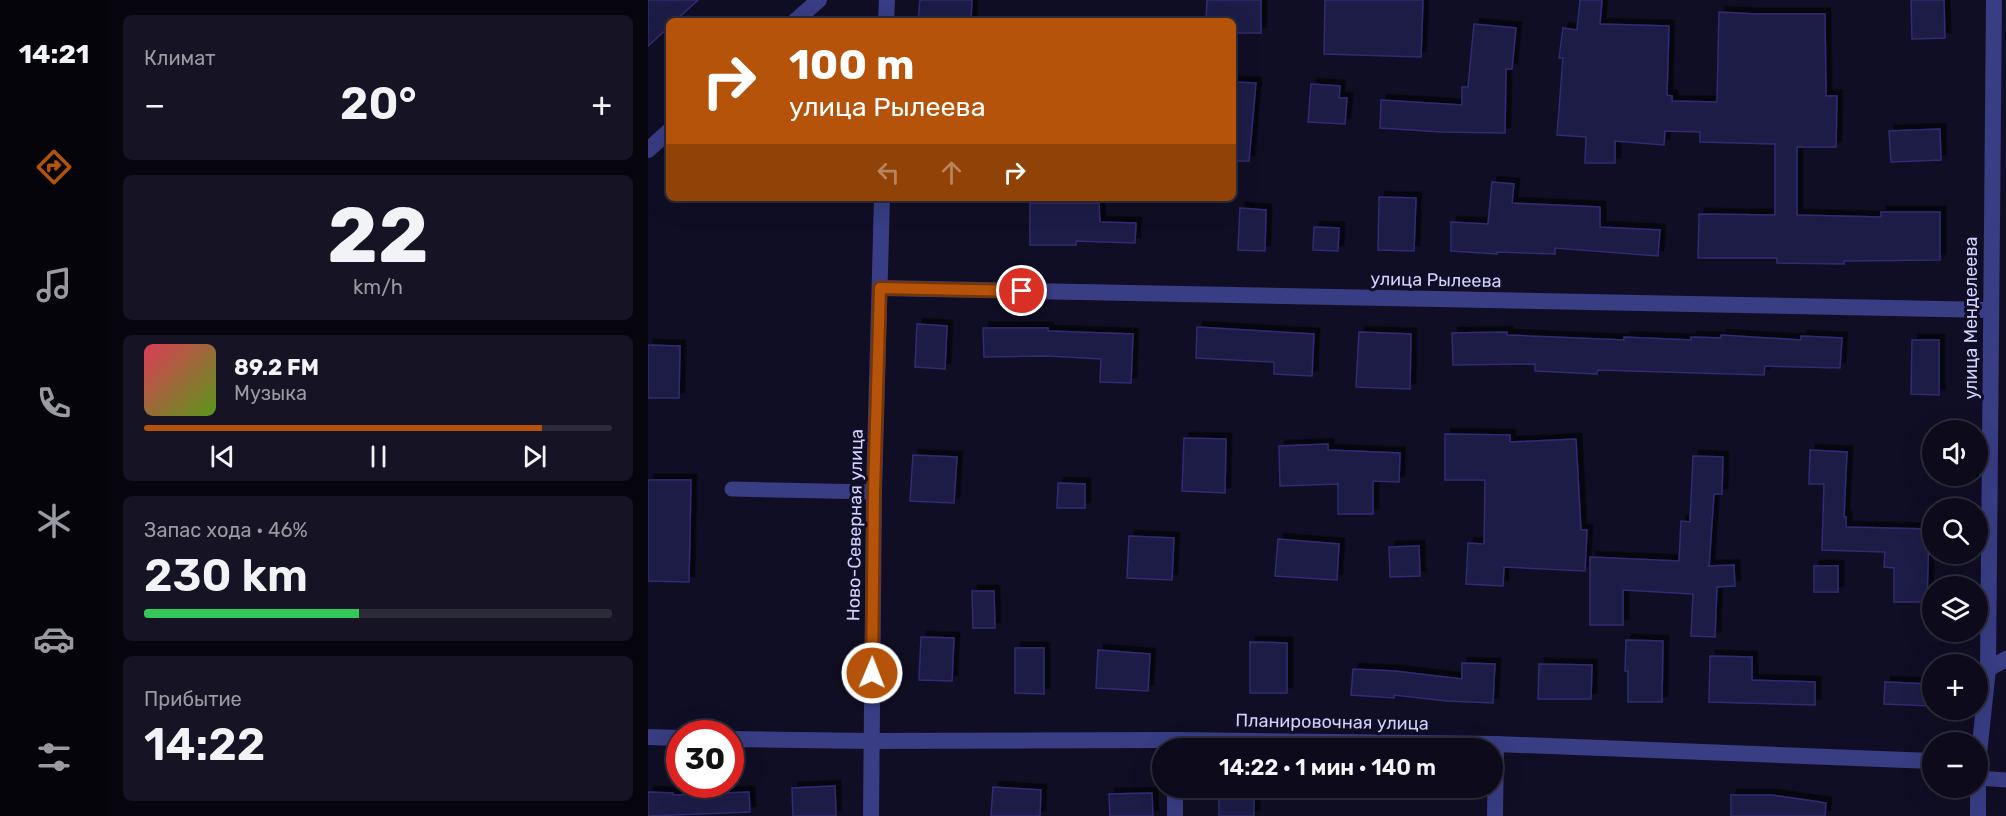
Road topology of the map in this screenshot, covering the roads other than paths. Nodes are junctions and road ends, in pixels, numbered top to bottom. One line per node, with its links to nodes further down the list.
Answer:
1 (819, 0): 4 (street)
2 (887, 0): 5 (street)
3 (1994, 0): 10 (street, улица Менделеева)
4 (798, 18)
5 (886, 18)
6 (666, 134): 7 (street)
7 (648, 150)
8 (882, 201): 9 (street, Ново-Северная улица)
9 (880, 288): 10 (street, улица Рылеева); 12 (street, Ново-Северная улица)
10 (1991, 310): 14 (street, улица Менделеева)
11 (732, 489): 12 (lane)
12 (874, 492): 18 (street, Ново-Северная улица)
13 (2006, 659): 14 (street)
14 (1988, 669)
15 (648, 737): 16 (street)
16 (666, 738)
17 (744, 739): 18 (street, Планировочная улица)
18 (872, 741): 19 (street, Планировочная улица); 27 (street, Ново-Северная улица)
19 (1152, 744)
20 (1503, 744): 21 (street, Планировочная улица)
21 (1922, 761)
22 (1988, 772): 23 (lane)
23 (2006, 780)
24 (1175, 798): 28 (street)
25 (1496, 798): 29 (street)
26 (1978, 798): 30 (street, улица Менделеева)
27 (871, 816)
28 (1175, 816)
29 (1496, 816)
30 (1978, 816)

